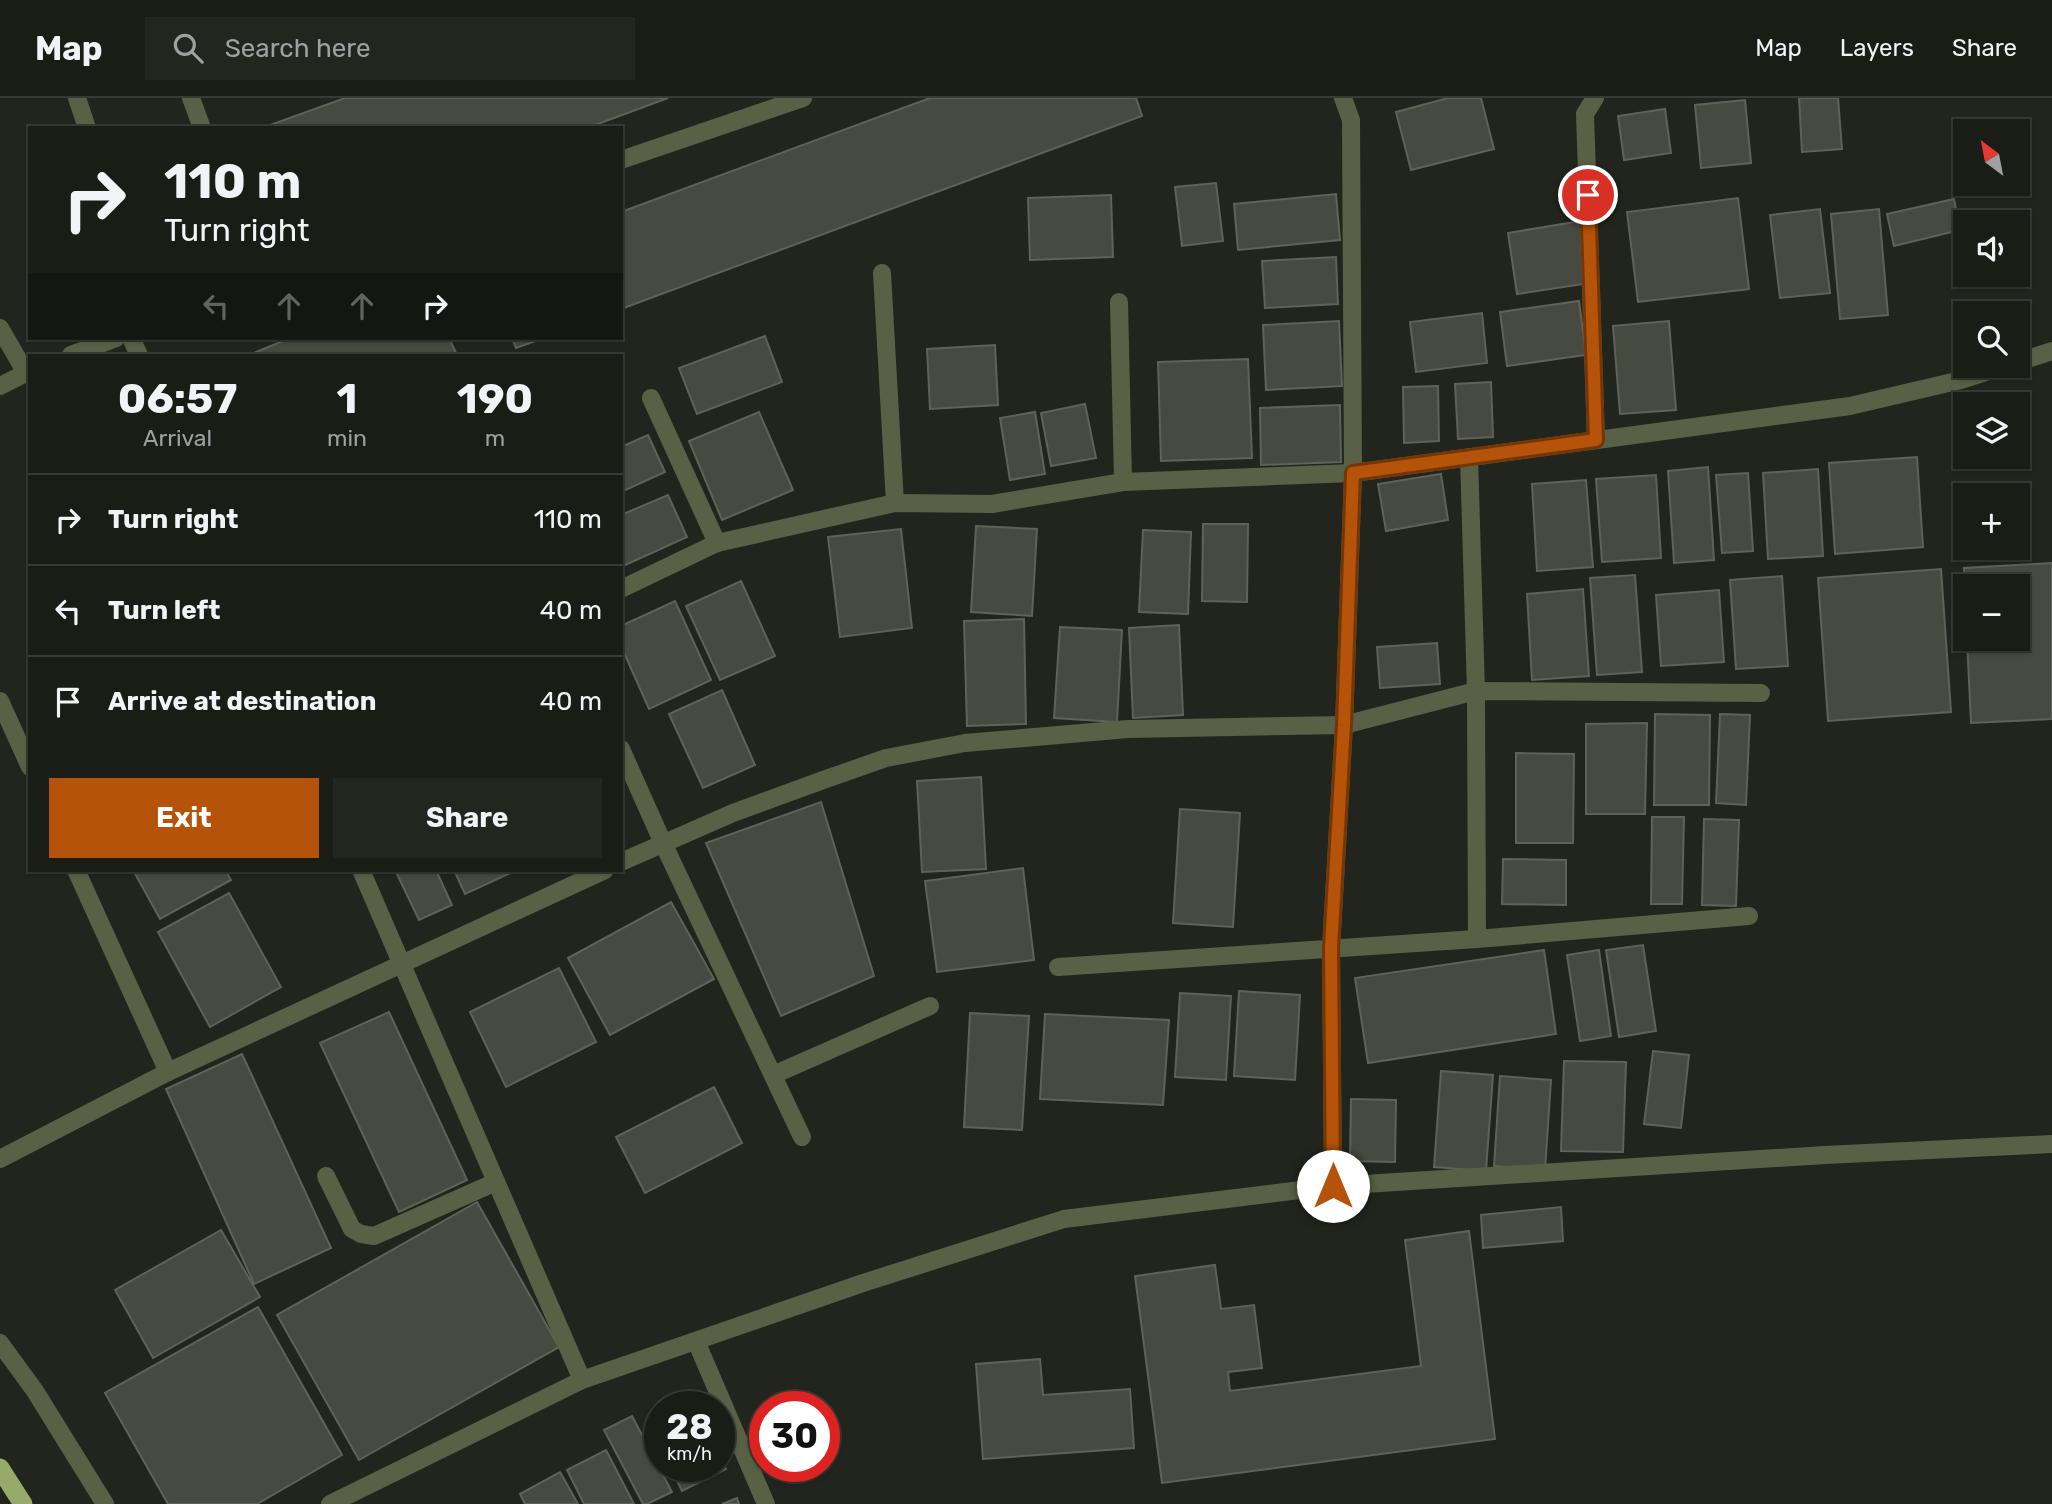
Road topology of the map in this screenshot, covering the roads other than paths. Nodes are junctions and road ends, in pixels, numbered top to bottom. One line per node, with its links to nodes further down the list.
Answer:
1 (77, 98): 6 (street)
2 (803, 98): 8 (street)
3 (1343, 98): 22 (street)
4 (1595, 98): 20 (street)
5 (197, 100): 7 (street)
6 (86, 126)
7 (202, 126)
8 (623, 159)
9 (882, 273): 24 (street)
10 (1119, 302): 23 (street)
11 (0, 328): 16 (street)
12 (111, 340): 14 (street)
13 (2052, 351): 15 (street)
14 (74, 354)
15 (2030, 358)
16 (28, 372): 18 (street)
17 (1967, 378): 20 (street)
18 (0, 386)
19 (651, 398): 25 (street)
20 (1596, 440): 21 (street)
21 (1469, 457): 22 (street); 27 (street)
22 (1353, 473): 23 (street); 30 (street)
23 (1123, 482): 24 (street)
24 (895, 503): 25 (street)
25 (717, 544): 26 (street)
26 (623, 588)
27 (1476, 691): 28 (street); 30 (street); 39 (street)
28 (1761, 693)
29 (0, 701): 32 (street)
30 (1344, 725): 33 (street); 40 (street)
31 (623, 753): 33 (street)
32 (28, 763)
33 (663, 843): 34 (street); 45 (street)
34 (623, 861)
35 (77, 872): 44 (street)
36 (362, 872): 41 (street)
37 (600, 872): 41 (street)
38 (1749, 916): 39 (street)
39 (1477, 939): 40 (street)
40 (1331, 948): 42 (street); 51 (street)
41 (401, 963): 44 (street); 50 (street)
42 (1058, 967)
43 (930, 1006): 45 (street)
44 (168, 1073): 48 (street)
45 (774, 1075): 46 (street)
46 (803, 1137)
47 (2052, 1143): 51 (street)
48 (0, 1158)
49 (326, 1176): 50 (street)
50 (496, 1182): 54 (street)
51 (1333, 1186): 52 (street)
52 (696, 1341): 54 (street); 59 (street)
53 (0, 1343): 57 (street)
54 (582, 1380): 58 (street)
55 (0, 1468): 56 (highway)
56 (23, 1504)
57 (105, 1504)
58 (330, 1504)
59 (766, 1504)

